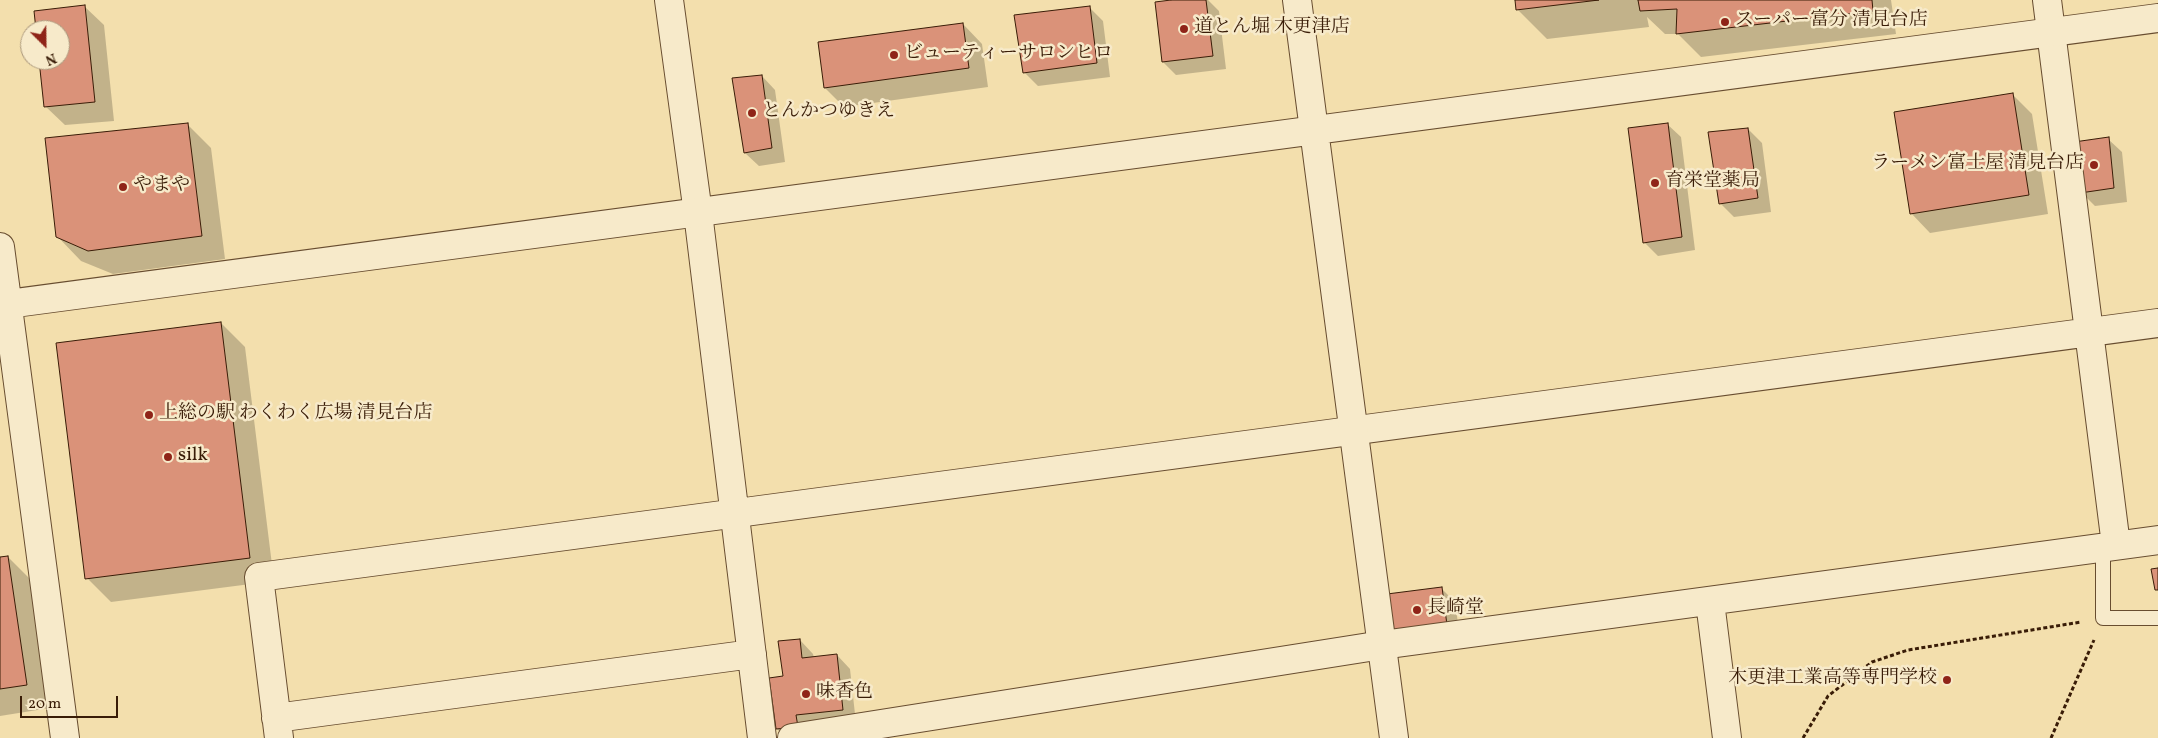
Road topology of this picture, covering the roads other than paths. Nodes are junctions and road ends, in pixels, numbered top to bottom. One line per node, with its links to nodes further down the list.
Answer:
1 (670, 0): 7 (street)
2 (1297, 0): 6 (street)
3 (2047, 0): 5 (street)
4 (2158, 18): 5 (street)
5 (2051, 32): 6 (street); 11 (street)
6 (1314, 130): 7 (street); 12 (street)
7 (698, 213): 9 (street); 13 (street)
8 (0, 246): 9 (street)
9 (3, 305): 21 (street)
10 (2158, 323): 11 (street)
11 (2089, 332): 12 (street); 15 (street)
12 (1354, 431): 13 (street); 18 (street)
13 (734, 514): 19 (street); 20 (street)
14 (2158, 540): 15 (street)
15 (2110, 546): 16 (street); 17 (lane)
16 (1710, 602): 18 (street); 25 (street)
17 (2158, 618)
18 (1382, 645): 23 (street); 24 (street)
19 (752, 654): 20 (street); 22 (street)
20 (277, 728)
21 (65, 738)
22 (762, 738)
23 (792, 738)
24 (1394, 738)
25 (1728, 738)

